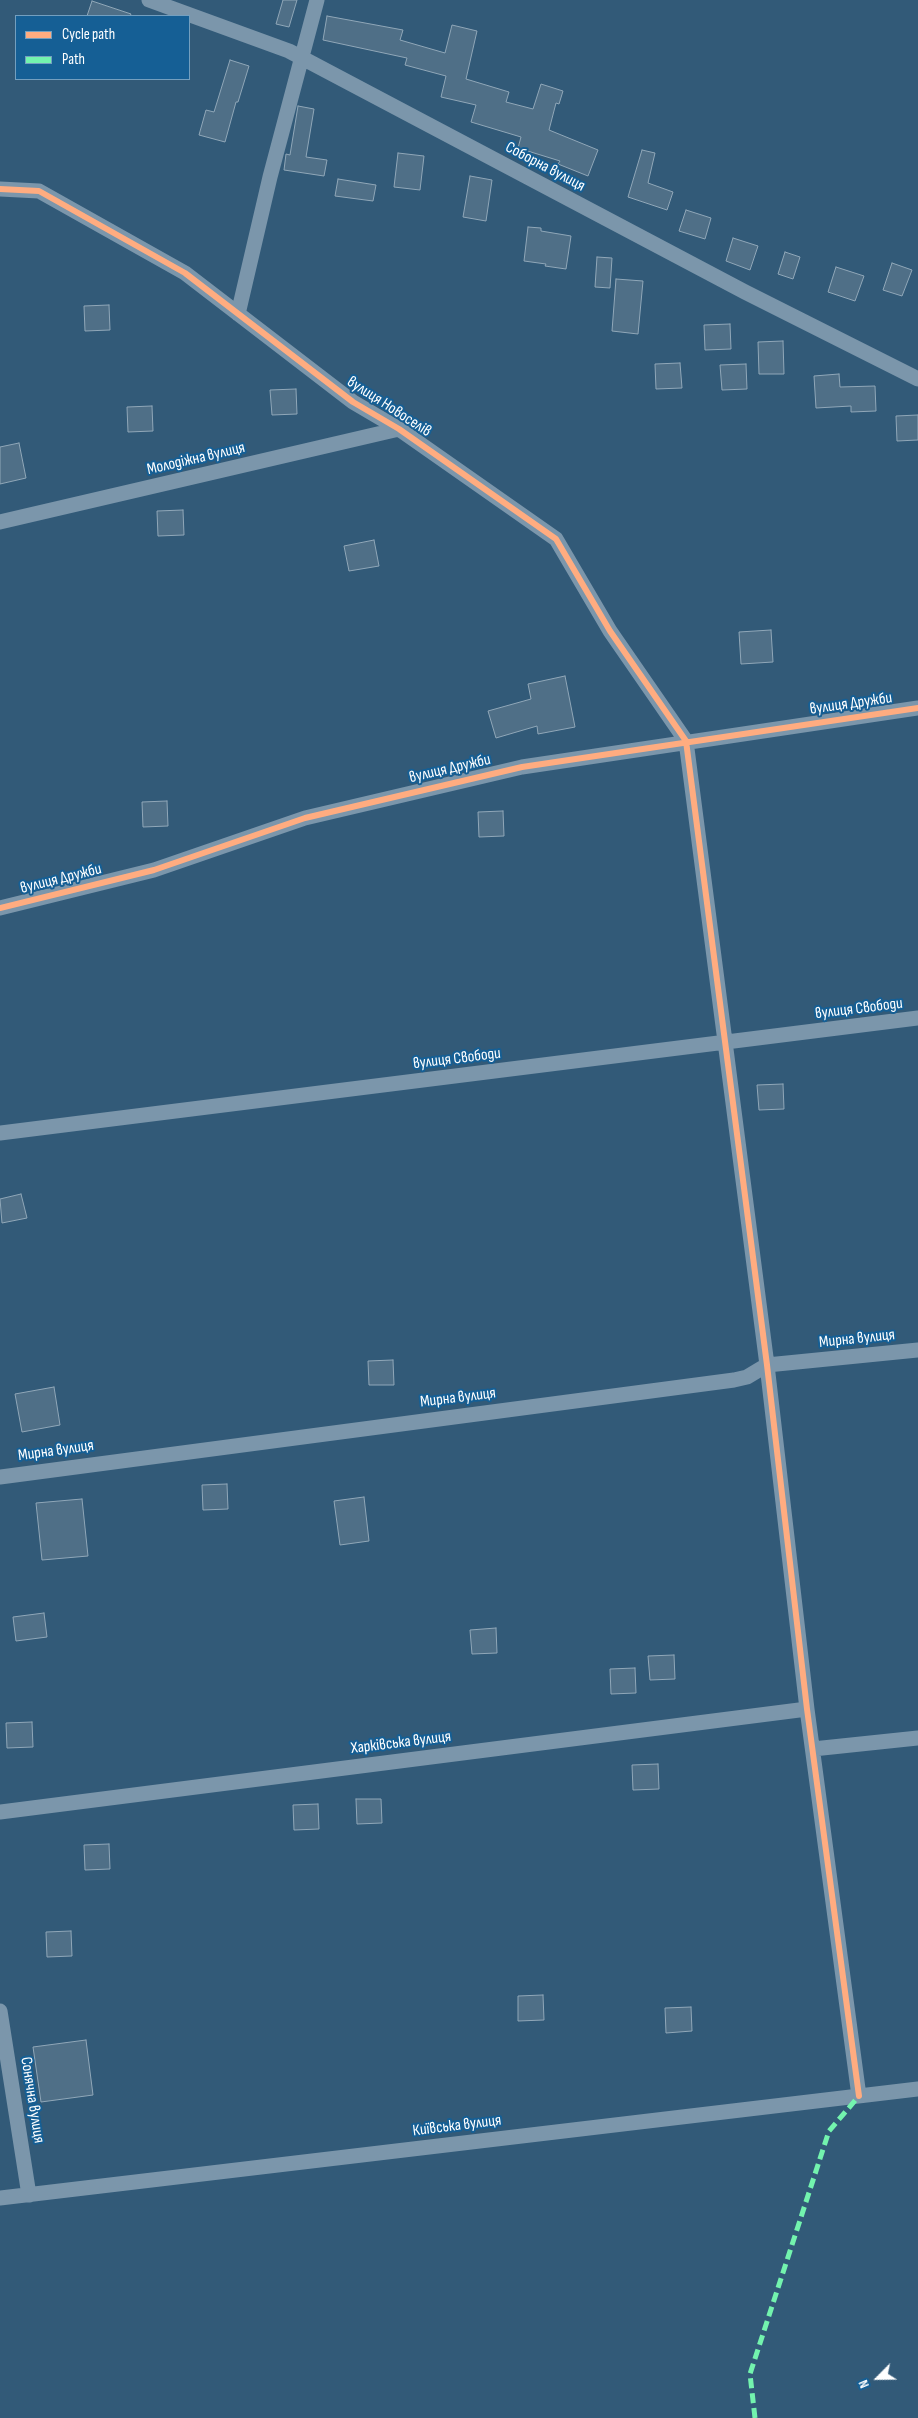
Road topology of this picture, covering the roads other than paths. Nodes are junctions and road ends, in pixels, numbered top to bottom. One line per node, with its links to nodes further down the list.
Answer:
1 (149, 0): 3 (street, Соборна вулиця)
2 (317, 0): 3 (street)
3 (303, 58): 5 (street); 6 (street, Соборна вулиця)
4 (0, 190): 5 (street, вулиця Новоселів)
5 (238, 314): 7 (street, вулиця Новоселів)
6 (918, 379)
7 (399, 429): 8 (street, Молодіжна вулиця); 10 (street, вулиця Новоселів)
8 (0, 522)
9 (918, 708): 10 (street, вулиця Дружби)
10 (686, 741): 11 (street, вулиця Дружби); 13 (street)
11 (0, 908)
12 (918, 1018): 13 (street, вулиця Свободи)
13 (725, 1044): 14 (street, вулиця Свободи); 16 (street)
14 (0, 1133)
15 (918, 1350): 16 (street, Мирна вулиця)
16 (767, 1366): 17 (street, Мирна вулиця); 18 (street)
17 (0, 1477)
18 (807, 1709): 20 (street); 21 (street, Харківська вулиця)
19 (918, 1738): 20 (street)
20 (813, 1749): 24 (street)
21 (0, 1812)
22 (0, 2011): 25 (street, Сонячна вулиця)
23 (918, 2089): 24 (street, Київська вулиця)
24 (860, 2096): 25 (street, Київська вулиця)
25 (29, 2195): 26 (street, Київська вулиця)
26 (0, 2198)

